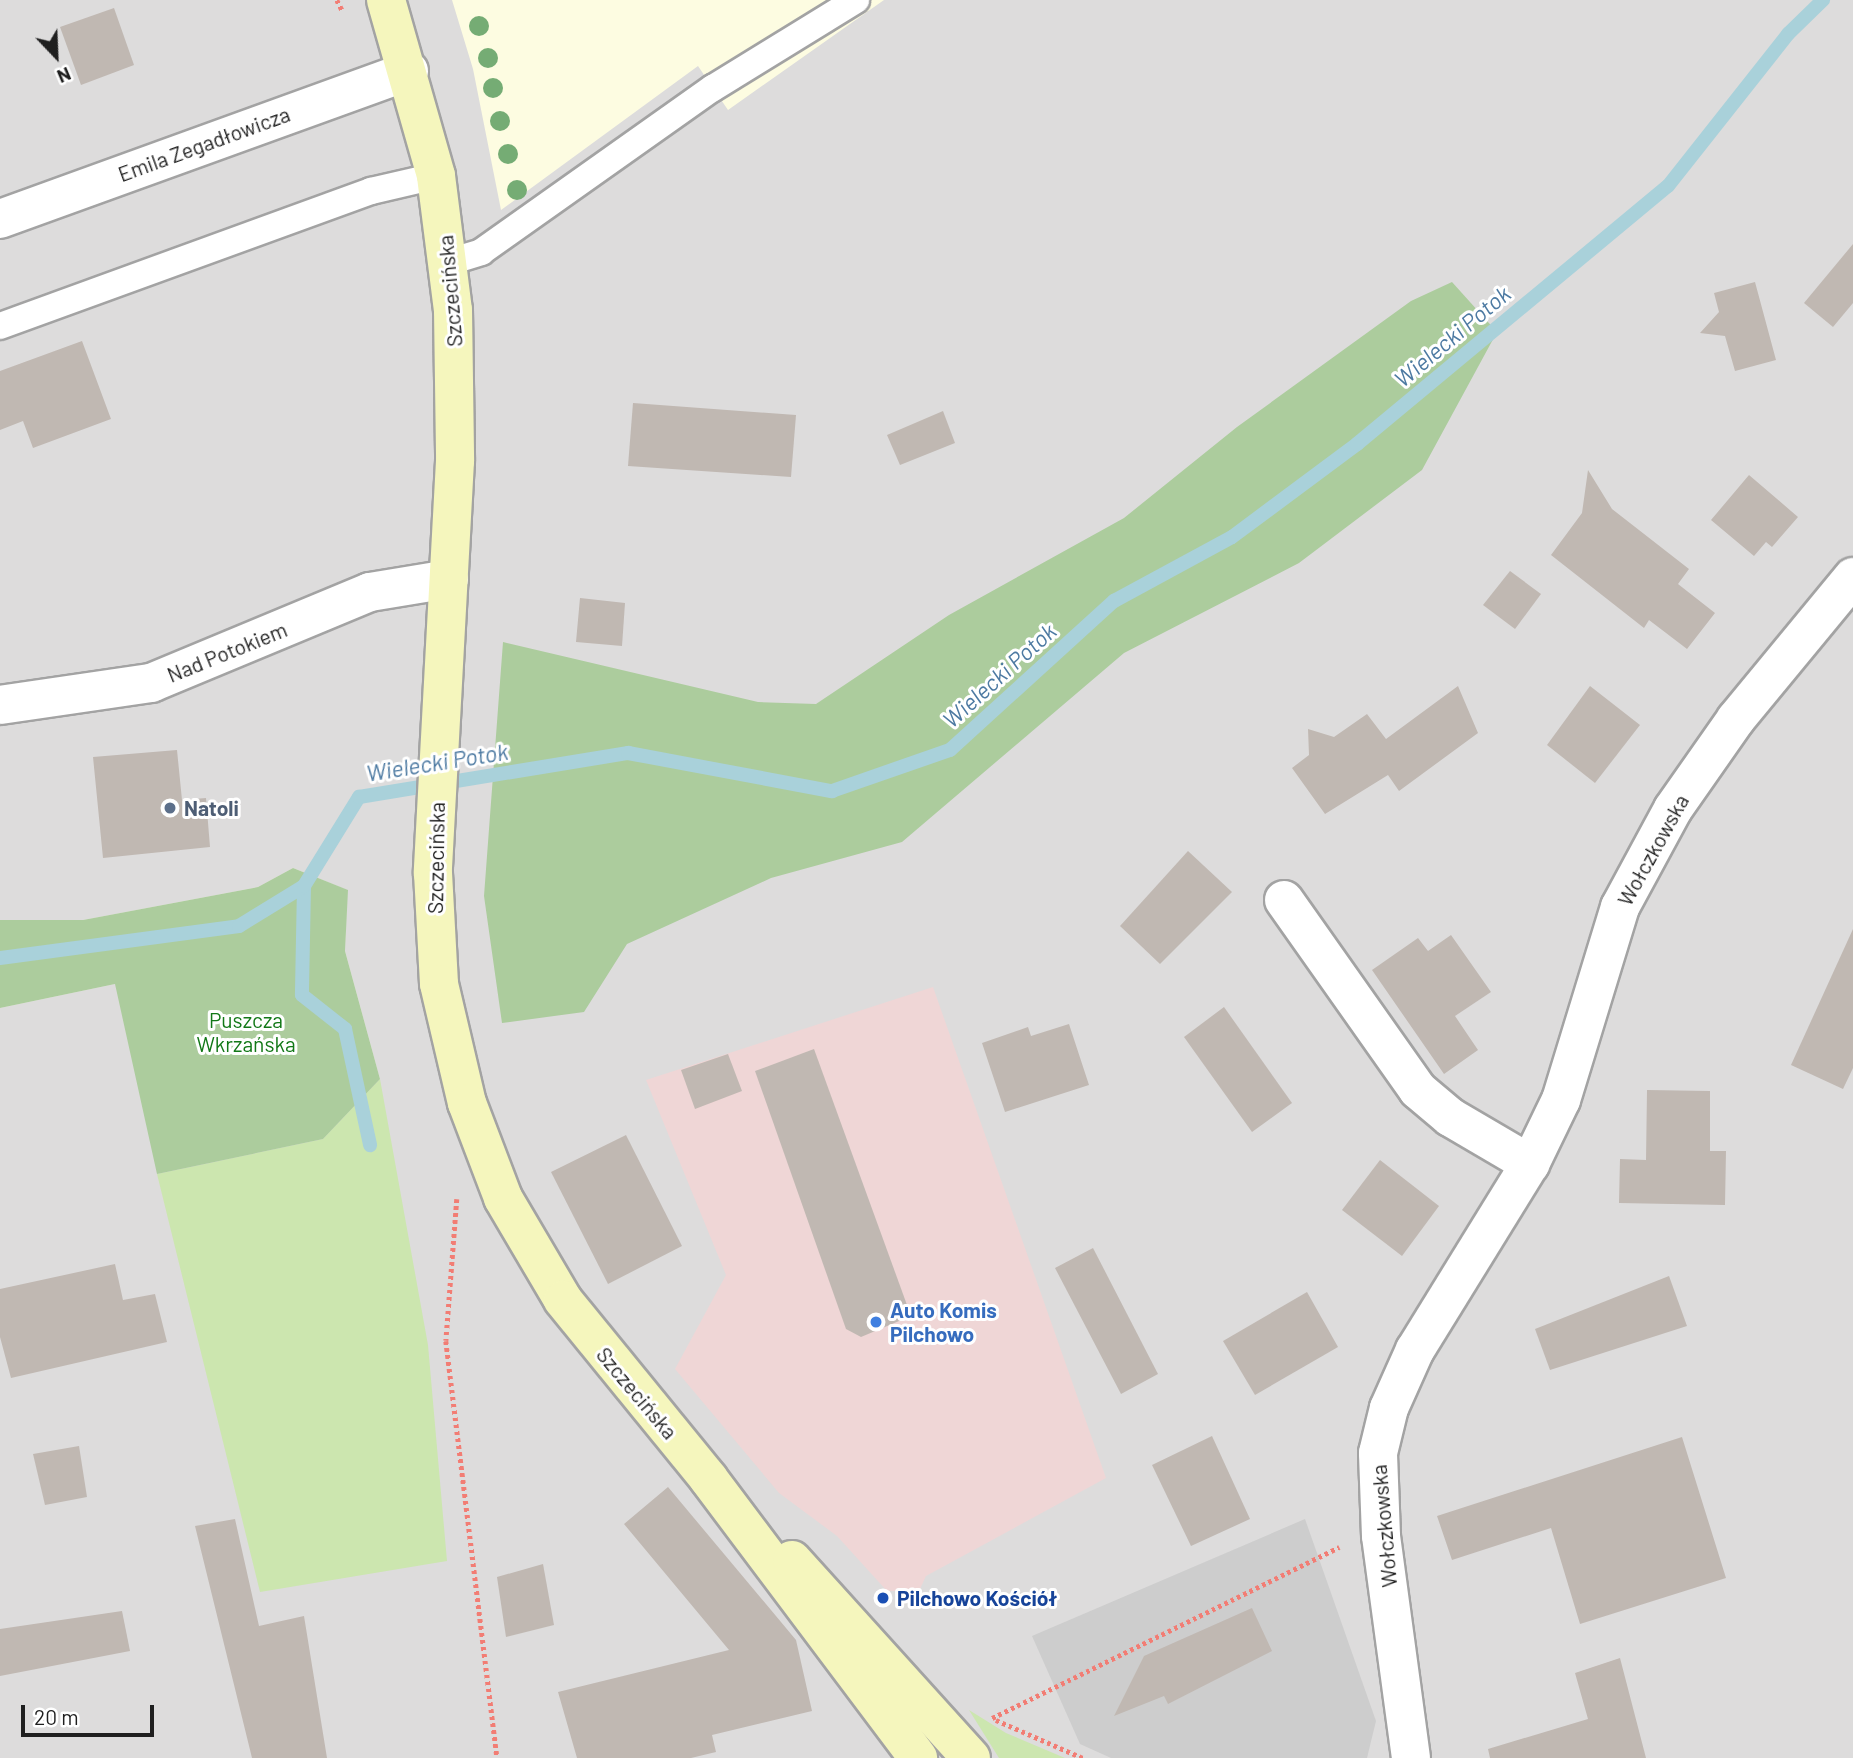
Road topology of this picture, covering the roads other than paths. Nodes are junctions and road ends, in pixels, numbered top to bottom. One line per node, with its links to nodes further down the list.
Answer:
1 (386, 0): 3 (main road, Szczecińska)
2 (856, 0): 6 (lane)
3 (409, 71): 4 (main road, Szczecińska); 5 (street, Emila Zegadłowicza)
4 (436, 176): 6 (main road, Szczecińska); 7 (lane)
5 (0, 219)
6 (449, 261): 9 (main road, Szczecińska)
7 (0, 326)
8 (1853, 577): 12 (street, Wołczkowska)
9 (449, 579): 10 (street, Nad Potokiem); 13 (main road, Szczecińska)
10 (0, 705)
11 (1284, 900): 12 (street)
12 (1530, 1164): 16 (street, Wołczkowska)
13 (708, 1478): 14 (main road, Szczecińska); 15 (main road, Szczecińska)
14 (918, 1758)
15 (971, 1758)
16 (1411, 1758)

